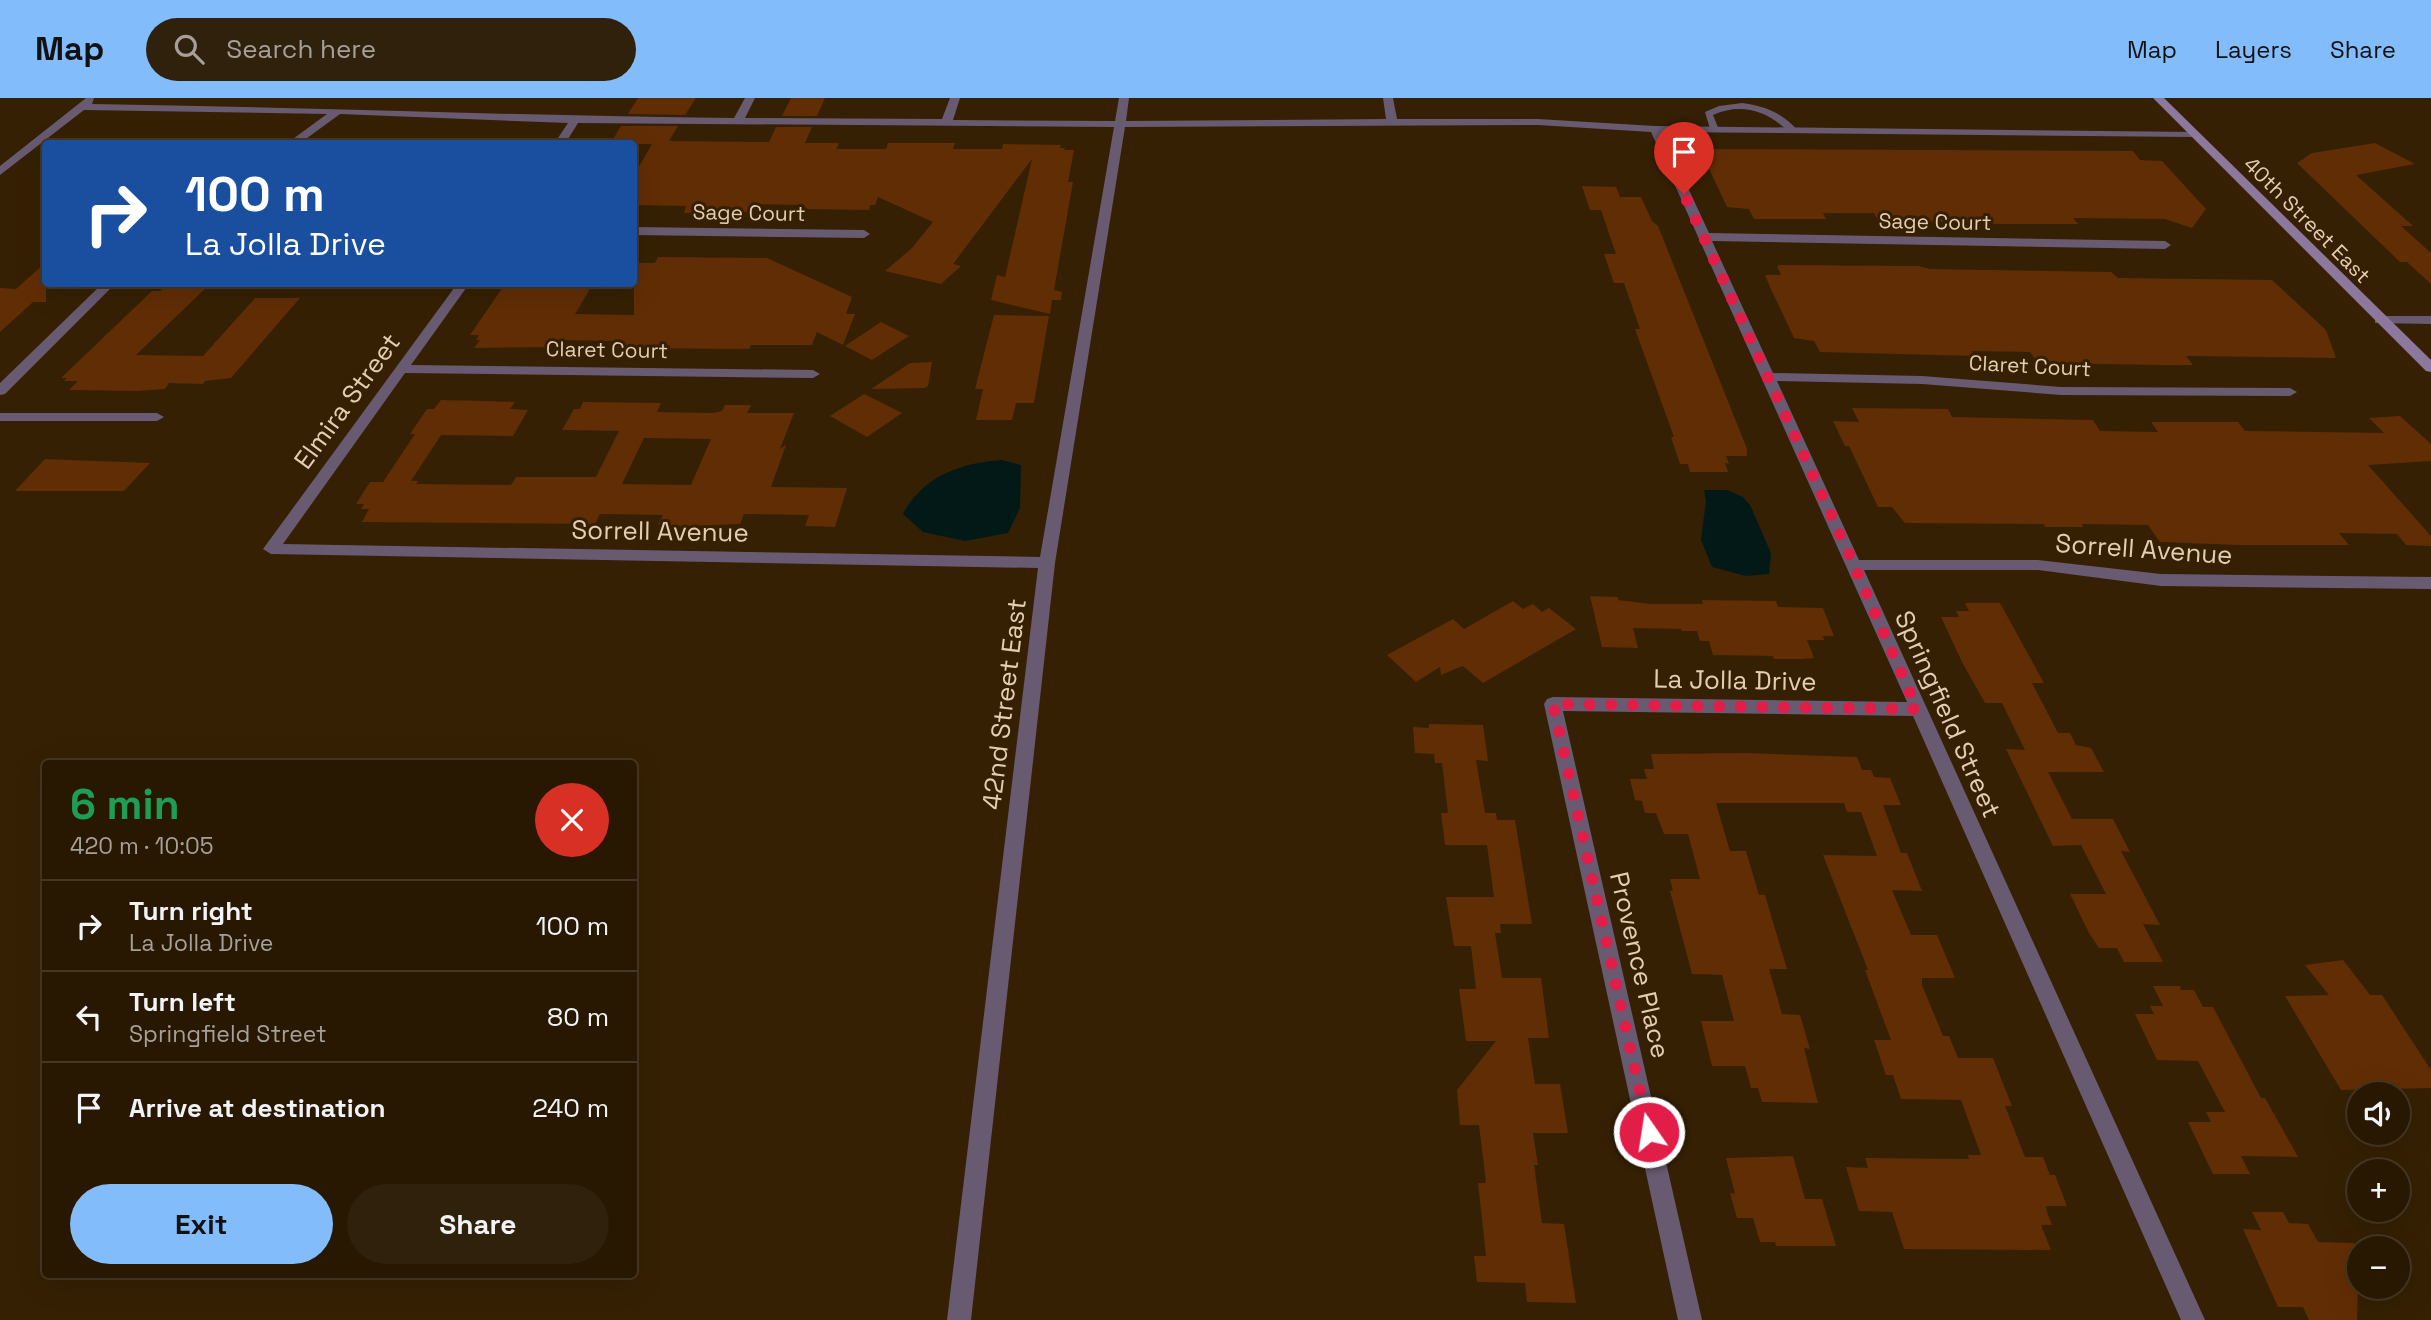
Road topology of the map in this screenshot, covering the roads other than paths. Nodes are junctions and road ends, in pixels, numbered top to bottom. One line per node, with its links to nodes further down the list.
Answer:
1 (93, 98): 7 (street)
2 (750, 98): 10 (street)
3 (955, 98): 12 (street)
4 (1124, 98): 13 (street, 42nd Street East)
5 (1388, 98): 11 (street)
6 (2158, 98): 17 (main road, 40th Street East)
7 (82, 107): 8 (street); 20 (street)
8 (338, 111): 9 (street); 18 (street)
9 (575, 120): 10 (street); 19 (street)
10 (738, 121): 12 (street)
11 (1392, 121): 13 (street); 14 (street)
12 (946, 122): 13 (street)
13 (1120, 124): 38 (street, 42nd Street East)
14 (1655, 129): 15 (street); 23 (street, Springfield Street)
15 (1714, 130): 16 (street); 16 (lane)
16 (1793, 131): 17 (street)
17 (2192, 134): 27 (main road, 40th Street East)
18 (297, 140)
19 (562, 140)
20 (0, 172)
21 (637, 231): 22 (street, Sage Court)
22 (864, 234)
23 (1703, 237): 24 (street, Sage Court); 32 (street, Springfield Street)
24 (2165, 245)
25 (106, 287): 33 (street)
26 (461, 287): 30 (street, Elmira Street)
27 (2380, 320): 28 (street); 29 (main road, 40th Street East)
28 (2431, 320)
29 (2431, 368)
30 (400, 369): 31 (street, Claret Court); 37 (street, Elmira Street)
31 (813, 374)
32 (1768, 377): 34 (street, Claret Court); 39 (street, Springfield Street)
33 (0, 391)
34 (2290, 392)
35 (0, 417): 36 (street)
36 (157, 417)
37 (271, 549): 38 (street, Sorrell Avenue)
38 (1047, 563): 43 (street, 42nd Street East)
39 (1854, 565): 40 (street, Sorrell Avenue); 42 (street, Springfield Street)
40 (2431, 583)
41 (1553, 704): 42 (street, La Jolla Drive); 44 (street, Provence Place)
42 (1917, 709): 45 (street, Springfield Street)
43 (959, 1320)
44 (1690, 1320)
45 (2193, 1320)

